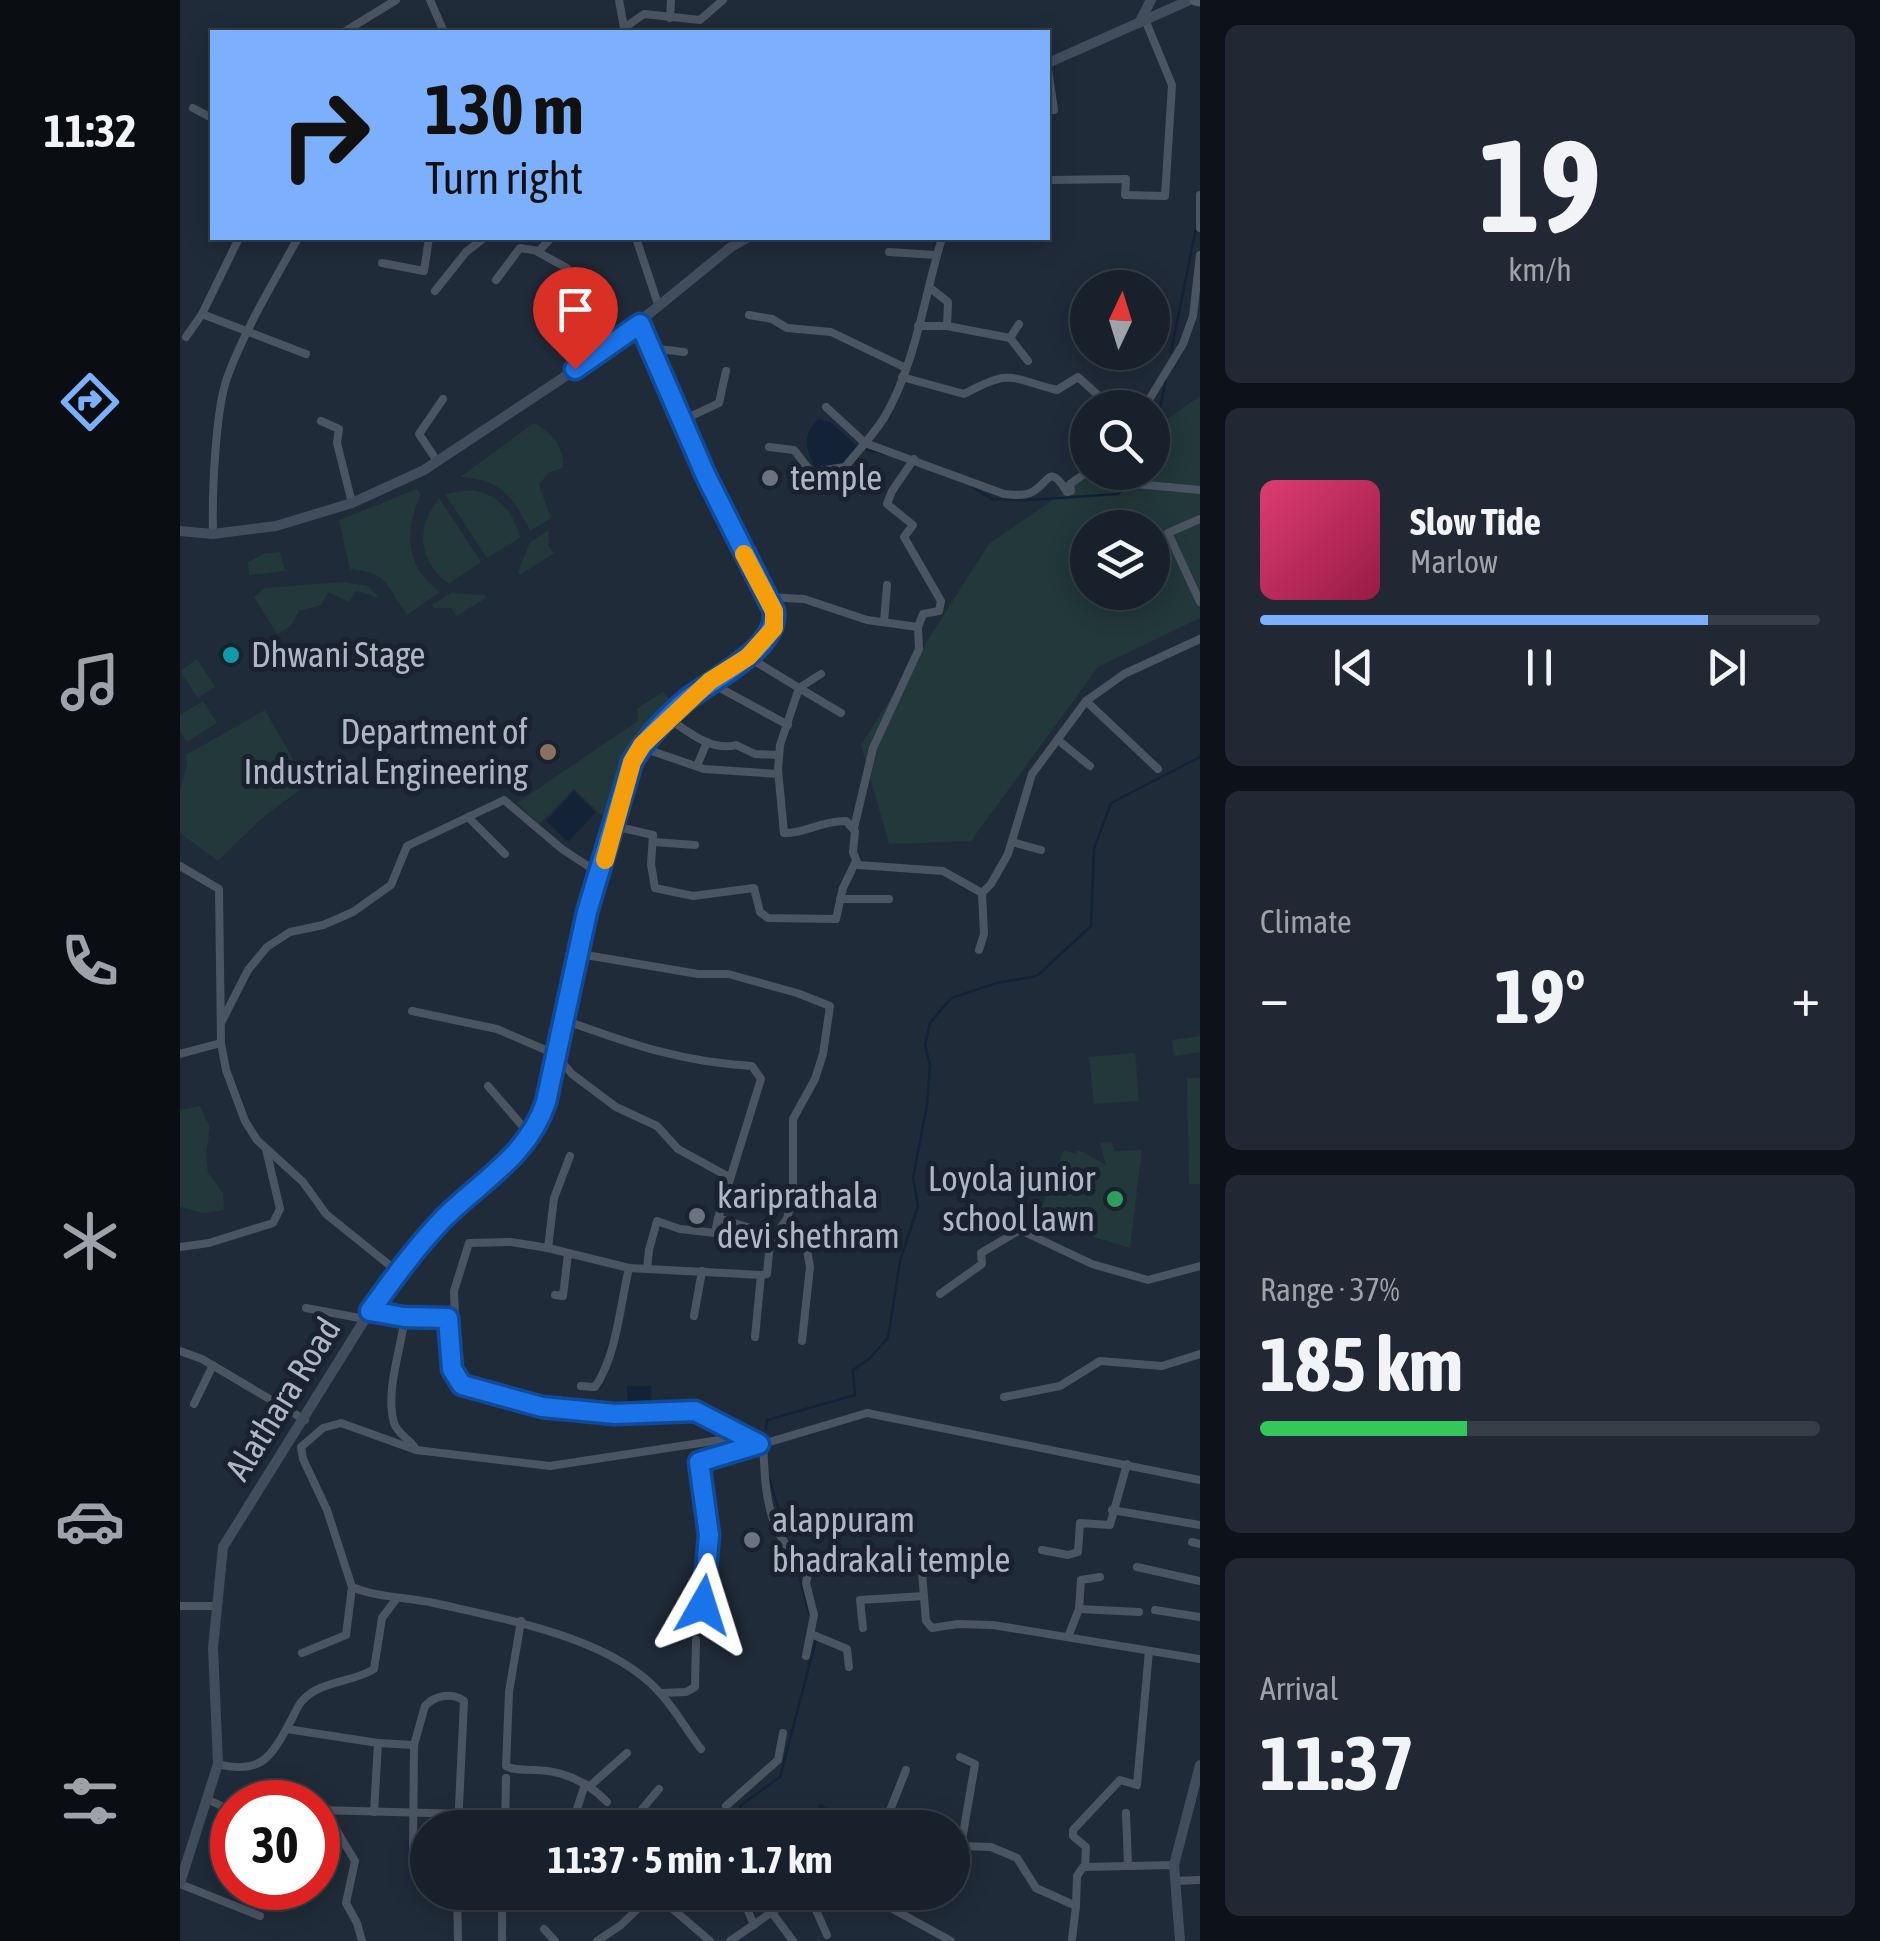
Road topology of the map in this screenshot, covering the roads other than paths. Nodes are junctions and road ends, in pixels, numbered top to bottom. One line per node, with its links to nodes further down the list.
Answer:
1 (396, 0): 10 (street)
2 (430, 0): 11 (street)
3 (619, 0): 12 (street)
4 (671, 0): 8 (street)
5 (723, 0): 8 (street)
6 (1151, 0): 9 (street)
7 (1195, 0): 9 (street)
8 (670, 18): 12 (street)
9 (1142, 23): 13 (street); 18 (street)
10 (347, 30)
11 (443, 30)
12 (625, 30)
13 (1050, 65)
14 (1050, 81): 16 (street)
15 (193, 108): 17 (street)
16 (1054, 110)
17 (210, 117)
18 (1170, 135): 19 (street); 20 (street)
19 (1184, 135)
20 (1050, 180)
21 (1200, 194): 22 (street)
22 (1200, 228)
23 (238, 240): 42 (street)
24 (297, 240): 49 (street)
25 (429, 240): 35 (street)
26 (481, 240): 40 (street)
27 (549, 240): 31 (street)
28 (637, 240): 41 (street)
29 (744, 240): 41 (street)
30 (941, 240): 33 (street)
31 (536, 251): 36 (street); 37 (street)
32 (889, 252): 33 (street)
33 (936, 255): 38 (street)
34 (1200, 255): 39 (street)
35 (382, 263)
36 (568, 268)
37 (496, 280)
38 (929, 288): 47 (street); 48 (street)
39 (1198, 289): 60 (street)
40 (434, 291)
41 (659, 307): 45 (street)
42 (202, 314): 49 (street); 50 (street)
43 (749, 315): 58 (street)
44 (566, 322): 53 (street)
45 (640, 324): 52 (street); 53 (street)
46 (1019, 324): 51 (street)
47 (918, 326): 48 (street); 58 (street)
48 (947, 326): 51 (street)
49 (246, 332): 55 (street); 75 (street)
50 (186, 337)
51 (1010, 338): 56 (street)
52 (650, 348): 54 (street); 64 (street)
53 (602, 352): 68 (street)
54 (684, 352)
55 (306, 354)
56 (1028, 361)
57 (726, 371): 64 (street)
58 (904, 372): 59 (street); 65 (street)
59 (1092, 390)
60 (1155, 390)
61 (443, 399): 68 (street)
62 (826, 407): 65 (street)
63 (321, 421): 72 (street)
64 (681, 421): 77 (street)
65 (865, 444): 66 (street); 67 (street)
66 (769, 447)
67 (914, 460): 70 (street); 80 (street)
68 (437, 461): 72 (street)
69 (1170, 487): 71 (street)
70 (1071, 490)
71 (1200, 490)
72 (352, 503): 75 (street)
73 (1200, 518): 78 (street)
74 (180, 531): 75 (street)
75 (213, 534)
76 (888, 585): 79 (street)
77 (768, 597): 79 (street); 82 (street, Alathara Road)
78 (1200, 602)
79 (884, 622): 80 (street)
80 (918, 626): 100 (street)
81 (1200, 638): 86 (street)
82 (748, 657): 84 (street, Alathara Road); 85 (street)
83 (821, 674): 85 (street)
84 (709, 682): 88 (street, Alathara Road); 89 (street)
85 (799, 688): 87 (street); 89 (street)
86 (1086, 701): 90 (street); 96 (street)
87 (841, 712)
88 (668, 718): 91 (street); 92 (street, Alathara Road)
89 (788, 724): 93 (street)
90 (1058, 740): 95 (street); 102 (street)
91 (707, 742): 93 (street); 94 (street)
92 (640, 747): 94 (street); 99 (street, Alathara Road)
93 (779, 756): 97 (street)
94 (697, 766): 97 (street)
95 (1090, 766)
96 (1158, 768)
97 (778, 774): 100 (street)
98 (468, 817): 105 (street); 108 (street); 116 (street)
99 (614, 826): 101 (street); 108 (street, Alathara Road)
100 (854, 828): 106 (street)
101 (654, 842): 103 (street); 110 (street)
102 (1012, 842): 104 (street); 109 (street)
103 (695, 845)
104 (1040, 850)
105 (505, 854)
106 (855, 863): 109 (street); 110 (street)
107 (180, 866): 116 (street)
108 (600, 874): 113 (street, Alathara Road)
109 (982, 893): 112 (street)
110 (840, 898): 111 (street)
111 (889, 898)
112 (978, 950)
113 (580, 954): 115 (street, Alathara Road); 126 (street)
114 (412, 1011): 119 (street)
115 (564, 1020): 119 (street, Alathara Road); 124 (street)
116 (220, 1022): 117 (street)
117 (221, 1042): 118 (street); 122 (street)
118 (180, 1054)
119 (554, 1054): 121 (street, Alathara Road); 124 (street)
120 (488, 1086): 121 (street)
121 (531, 1136): 135 (street, Alathara Road)
122 (266, 1149): 128 (street); 135 (street)
123 (570, 1156): 129 (street)
124 (729, 1177): 125 (street)
125 (718, 1218): 127 (street); 133 (street)
126 (787, 1220): 127 (street); 145 (street)
127 (772, 1236): 136 (street)
128 (180, 1247)
129 (548, 1248): 130 (street); 143 (street)
130 (568, 1254): 132 (street); 138 (street)
131 (1200, 1266): 137 (street)
132 (630, 1268): 133 (street); 149 (street)
133 (647, 1268): 134 (street)
134 (702, 1271): 136 (street); 141 (street)
135 (398, 1272): 140 (street, Alathara Road)
136 (761, 1275): 144 (street)
137 (940, 1294)
138 (555, 1295)
139 (306, 1308): 140 (street)
140 (367, 1315): 142 (street); 152 (street, Alathara Road)
141 (694, 1316)
142 (404, 1317): 143 (street); 155 (street)
143 (448, 1318): 153 (street)
144 (754, 1337)
145 (802, 1341)
146 (180, 1351): 148 (street)
147 (1200, 1354): 150 (street)
148 (214, 1365): 151 (street); 152 (street)
149 (581, 1386)
150 (1004, 1397)
151 (194, 1404)
152 (305, 1420): 170 (street, Alathara Road)
153 (746, 1436): 154 (street); 155 (street)
154 (761, 1444): 156 (street); 162 (street); 168 (street)
155 (416, 1450): 165 (street)
156 (1127, 1464): 157 (street); 158 (street)
157 (1200, 1480)
158 (1112, 1510): 159 (street); 160 (street)
159 (1200, 1524)
160 (1042, 1550)
161 (1138, 1567): 164 (street)
162 (808, 1574): 166 (street); 177 (street)
163 (1100, 1577): 171 (street)
164 (1200, 1581)
165 (352, 1587): 167 (street); 181 (street)
166 (924, 1596): 176 (street); 178 (street)
167 (397, 1598): 175 (street); 186 (street)
168 (703, 1605)
169 (180, 1606): 170 (street)
170 (217, 1606): 193 (street, Alathara Road)
171 (1078, 1608): 173 (street); 178 (street)
172 (1156, 1610): 174 (street)
173 (1139, 1612)
174 (1200, 1617)
175 (521, 1621): 185 (street); 198 (street)
176 (863, 1628)
177 (810, 1634): 182 (street); 184 (street)
178 (1068, 1638): 180 (street)
179 (696, 1640): 185 (street)
180 (1149, 1651): 183 (street); 218 (street)
181 (302, 1653)
182 (806, 1656)
183 (1200, 1659)
184 (849, 1667)
185 (660, 1693): 190 (street)
186 (287, 1729): 188 (street); 193 (street)
187 (783, 1733): 207 (street)
188 (378, 1743): 189 (street); 211 (street)
189 (414, 1745): 202 (street); 203 (street)
190 (701, 1749)
191 (627, 1753): 198 (street)
192 (960, 1757): 209 (street)
193 (218, 1764): 200 (street, Alathara Road)
194 (1200, 1765): 197 (street)
195 (906, 1770): 208 (street)
196 (506, 1778): 204 (street)
197 (1198, 1778): 217 (street)
198 (588, 1784): 201 (street); 205 (street)
199 (659, 1789): 206 (street)
200 (209, 1800): 221 (street, Alathara Road)
201 (607, 1802)
202 (412, 1810)
203 (458, 1810)
204 (505, 1810)
205 (578, 1810)
206 (641, 1810)
207 (727, 1810)
208 (891, 1810)
209 (965, 1810)
210 (340, 1811): 211 (street)
211 (374, 1812): 213 (street)
212 (1126, 1812): 216 (street)
213 (410, 1813)
214 (340, 1837): 238 (street)
215 (970, 1847): 222 (street)
216 (1128, 1865): 217 (street); 218 (street)
217 (1174, 1865): 219 (street)
218 (1086, 1867): 222 (street)
219 (1175, 1880): 220 (street); 248 (street)
220 (1200, 1880)
221 (180, 1884): 232 (street)
222 (1076, 1906): 237 (street)
223 (457, 1910): 239 (street)
224 (502, 1910): 240 (street)
225 (636, 1910): 242 (street)
226 (674, 1910): 243 (street)
227 (748, 1910): 233 (street)
228 (778, 1910): 231 (street)
229 (816, 1910): 236 (street)
230 (895, 1910): 235 (street)
231 (773, 1914): 233 (street); 245 (street)
232 (260, 1916)
233 (754, 1925): 244 (street)
234 (544, 1930): 241 (street)
235 (930, 1930): 246 (street); 247 (street)
236 (827, 1936)
237 (1072, 1939)
238 (362, 1941)
239 (458, 1941)
240 (502, 1941)
241 (555, 1941)
242 (597, 1941)
243 (710, 1941)
244 (730, 1941)
245 (793, 1941)
246 (924, 1941)
247 (951, 1941)
248 (1180, 1941)

